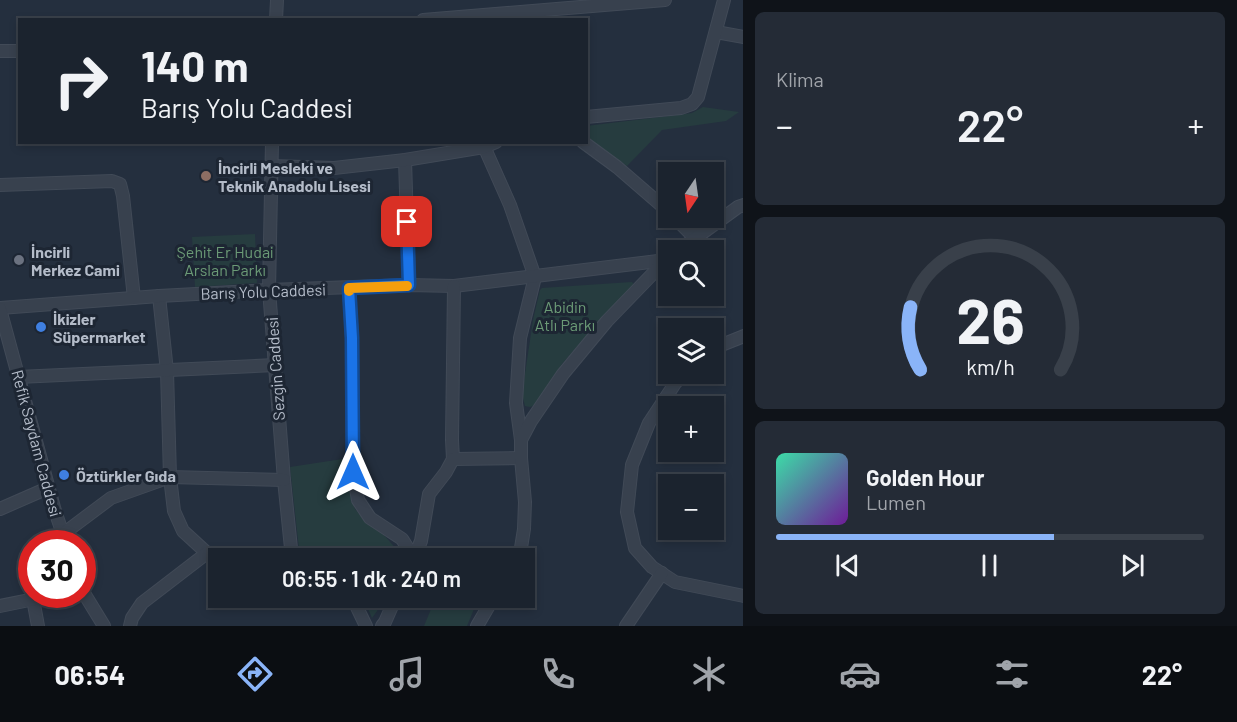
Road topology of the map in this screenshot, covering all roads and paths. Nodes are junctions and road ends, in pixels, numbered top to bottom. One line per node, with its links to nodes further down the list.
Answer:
1 (277, 0): 5 (street)
2 (665, 0): 4 (street)
3 (724, 0): 7 (street)
4 (531, 5): 6 (street)
5 (276, 18)
6 (443, 18)
7 (716, 32): 8 (street); 11 (street)
8 (743, 37)
9 (0, 51): 10 (street)
10 (18, 51)
11 (588, 117)
12 (272, 144): 16 (street, Sezgin Caddesi)
13 (487, 144): 15 (street); 24 (street)
14 (586, 144): 18 (street)
15 (405, 160): 16 (street); 25 (street)
16 (271, 166): 28 (street, Sezgin Caddesi)
17 (0, 185): 30 (street)
18 (658, 202)
19 (743, 205): 21 (street)
20 (685, 228): 21 (street)
21 (696, 239)
22 (658, 260): 24 (street, Barış Yolu Caddesi)
23 (658, 269): 38 (street)
24 (535, 277): 26 (street, Barış Yolu Caddesi); 38 (street)
25 (409, 285): 26 (street, Barış Yolu Caddesi); 27 (street, Barış Yolu Caddesi)
26 (454, 286): 40 (street)
27 (349, 288): 28 (street, Barış Yolu Caddesi); 48 (street)
28 (269, 290): 29 (street, Barış Yolu Caddesi); 34 (street, Sezgin Caddesi)
29 (159, 296): 30 (street, Barış Yolu Caddesi); 35 (street)
30 (134, 298): 31 (street, Barış Yolu Caddesi)
31 (0, 308): 36 (street, Refik Saydam Caddesi)
32 (743, 336): 33 (street)
33 (724, 344)
34 (275, 365): 35 (street); 42 (street, Sezgin Caddesi)
35 (167, 371): 36 (street); 41 (street)
36 (18, 377): 43 (street, Refik Saydam Caddesi)
37 (675, 384): 52 (street)
38 (520, 440): 39 (street)
39 (521, 458): 40 (street); 50 (street)
40 (453, 459): 49 (street)
41 (170, 477): 42 (street); 46 (street); 51 (street)
42 (284, 480): 47 (street, Sezgin Caddesi)
43 (48, 488): 44 (street); 45 (street, Refik Saydam Caddesi)
44 (1, 507)
45 (61, 530)
46 (73, 530)
47 (291, 548)
48 (408, 548)
49 (418, 548)
50 (521, 548)
51 (207, 553): 63 (street)
52 (663, 573): 53 (street); 67 (street)
53 (743, 596)
54 (18, 602): 55 (street)
55 (0, 606)
56 (35, 608): 61 (street)
57 (93, 608): 62 (street)
58 (357, 608): 64 (street)
59 (391, 608): 65 (street)
60 (488, 608): 66 (street)
61 (38, 626)
62 (104, 626)
63 (130, 626)
64 (366, 626)
65 (382, 626)
66 (477, 626)
67 (626, 626)

